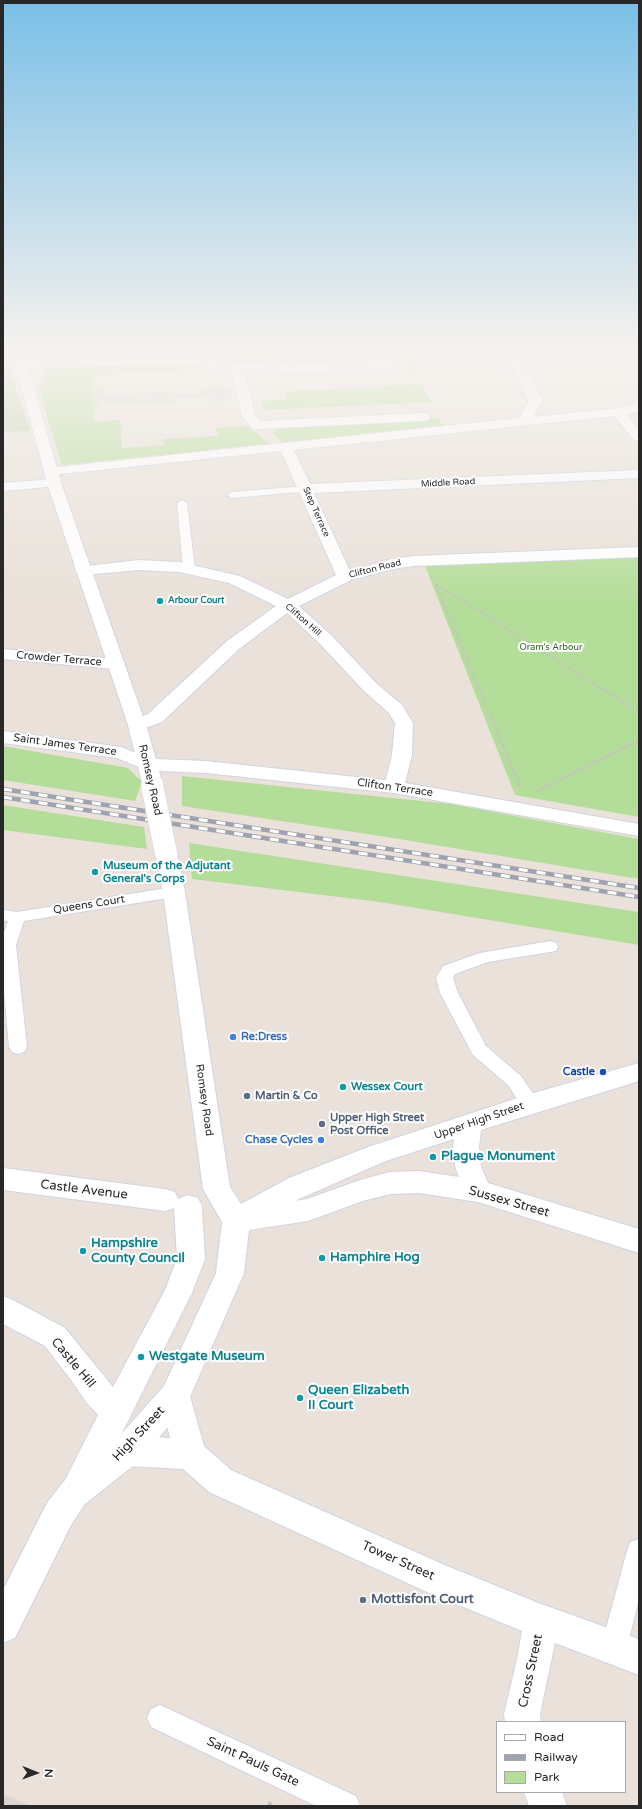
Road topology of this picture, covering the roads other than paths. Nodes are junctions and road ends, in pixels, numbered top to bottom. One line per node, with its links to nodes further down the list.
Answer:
1 (40, 433): 5 (street, Romsey Road)
2 (415, 433): 3 (street)
3 (286, 447): 5 (street); 7 (street, Step Terrace)
4 (639, 474): 7 (street, Middle Road)
5 (53, 477): 6 (street); 12 (street, Romsey Road)
6 (3, 487)
7 (306, 489): 8 (lane); 13 (street, Step Terrace)
8 (232, 494)
9 (182, 503): 11 (lane)
10 (639, 552): 13 (street, Clifton Road)
11 (188, 568): 12 (street, Clifton Hill); 14 (street, Clifton Hill)
12 (83, 570): 16 (street, Romsey Road)
13 (345, 577): 14 (street, Clifton Road)
14 (288, 605): 17 (street, Clifton Road); 20 (street, Clifton Hill)
15 (3, 654): 16 (street, Crowder Terrace)
16 (116, 664): 17 (street, Romsey Road)
17 (137, 725): 19 (street, Romsey Road)
18 (3, 737): 19 (street, Saint James Terrace)
19 (148, 764): 20 (street, Clifton Terrace); 22 (street, Romsey Road, bridge)
20 (394, 787): 21 (street, Clifton Terrace)
21 (639, 830)
22 (174, 892): 23 (lane, Queens Court); 31 (street, Romsey Road)
23 (10, 916): 25 (lane)
24 (550, 946): 27 (lane)
25 (18, 1047)
26 (639, 1072): 27 (street, Upper High Street)
27 (530, 1104): 28 (street, Upper High Street)
28 (469, 1125): 30 (street); 31 (street, Upper High Street)
29 (3, 1179): 35 (street, Castle Avenue)
30 (478, 1191): 31 (street, Sussex Street); 32 (street, Sussex Street)
31 (236, 1221): 34 (street, High Street)
32 (639, 1241)
33 (3, 1309): 35 (street, Castle Hill)
34 (175, 1396): 36 (street, High Street); 37 (street)
35 (116, 1412): 38 (street)
36 (127, 1451): 37 (street); 38 (street, High Street)
37 (190, 1454): 40 (street, Tower Street)
38 (74, 1493): 41 (street, High Street)
39 (639, 1551): 42 (lane)
40 (541, 1621): 42 (street, Tower Street); 44 (street, Cross Street)
41 (3, 1626)
42 (626, 1652)
43 (160, 1718): 46 (lane, Saint Pauls Gate)
44 (523, 1721)
45 (543, 1793): 47 (street)
46 (346, 1806)
47 (548, 1806)

